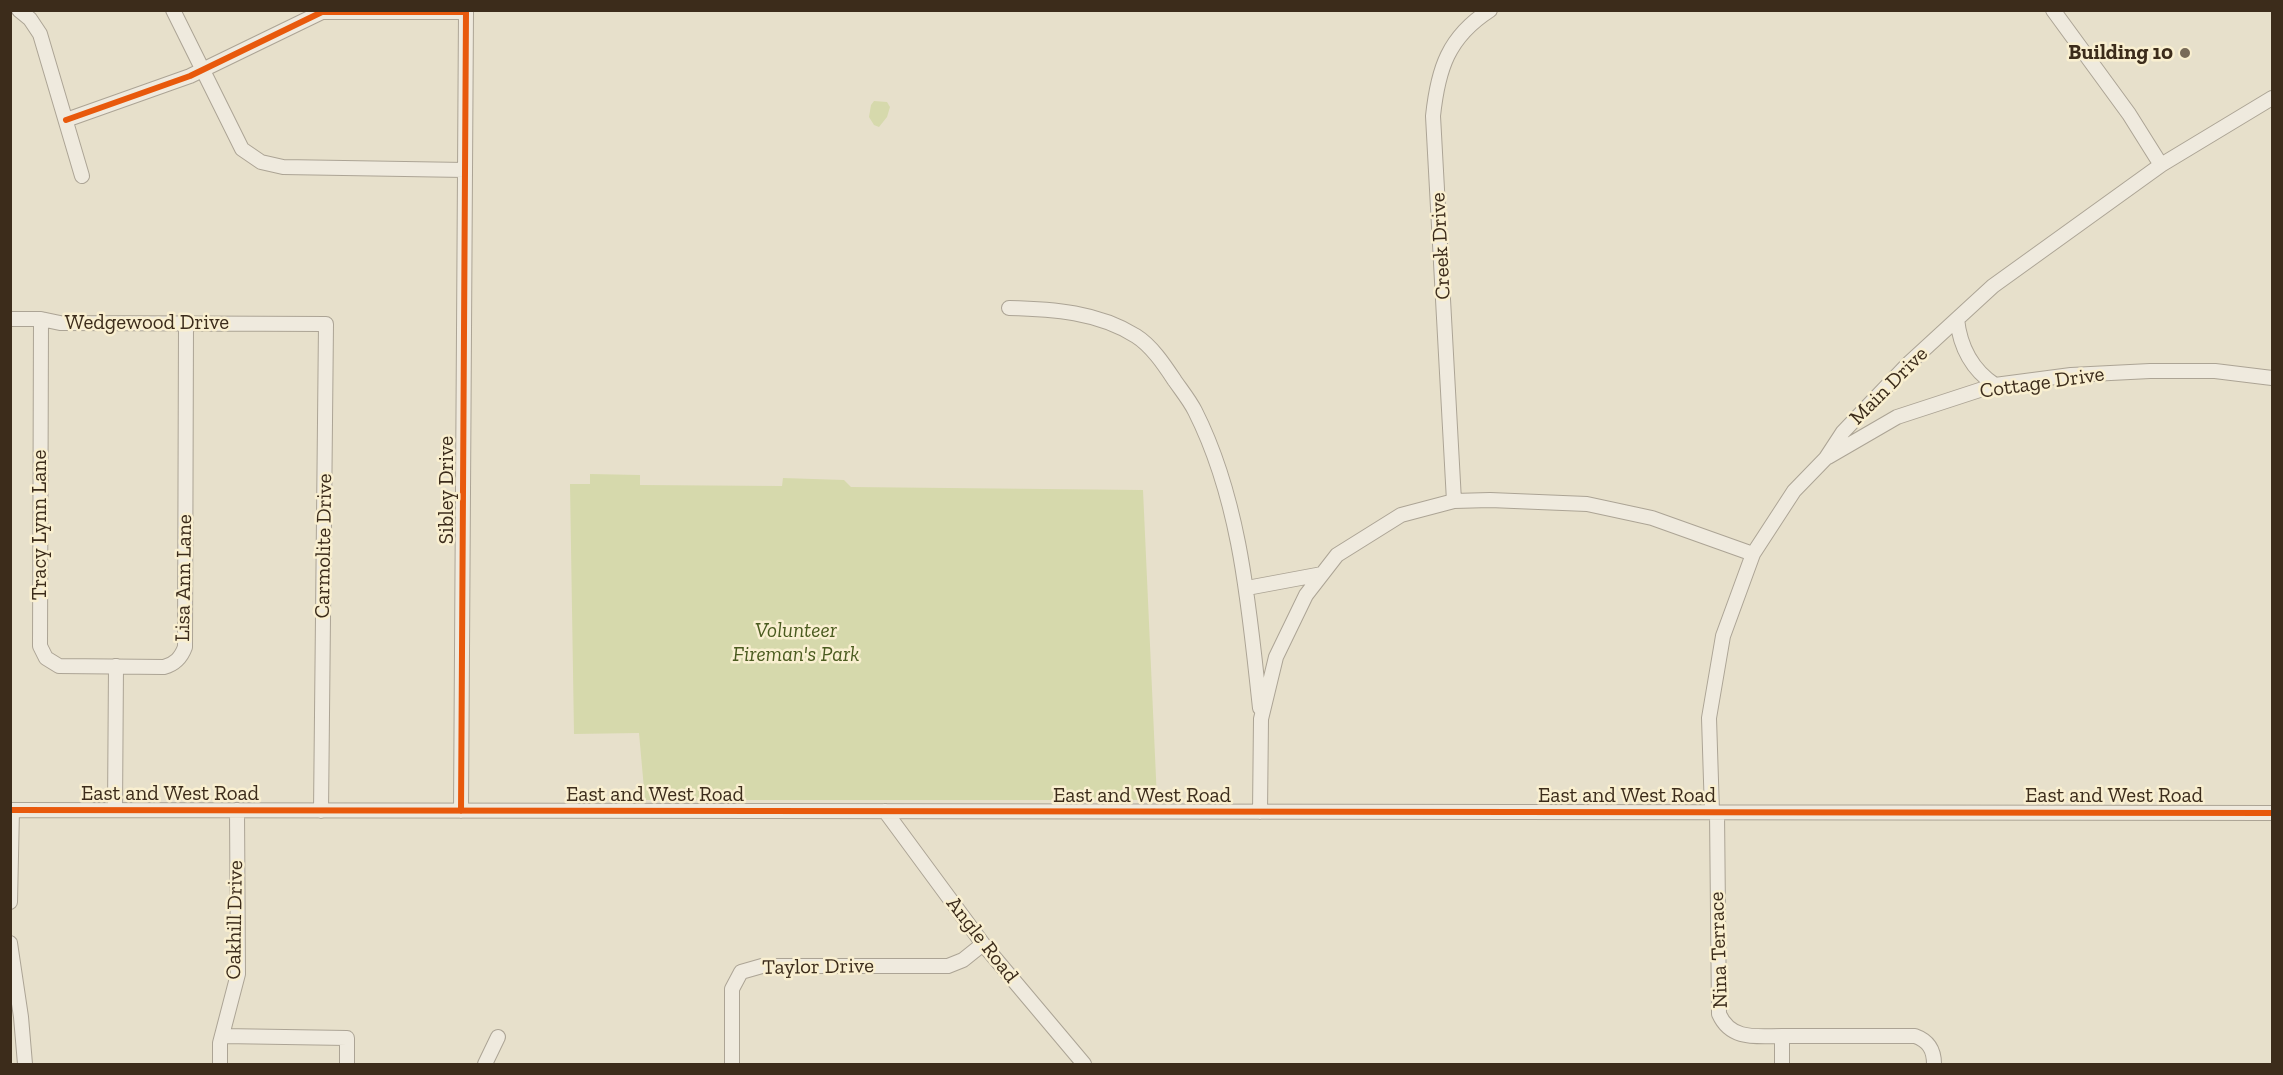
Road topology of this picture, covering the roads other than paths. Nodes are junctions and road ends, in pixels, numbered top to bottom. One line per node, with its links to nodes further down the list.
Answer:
1 (19, 10): 8 (street)
2 (173, 10): 6 (street)
3 (1491, 10): 21 (street, Creek Drive)
4 (2053, 10): 9 (street)
5 (322, 11): 6 (street); 10 (street, Sibley Drive)
6 (203, 70): 8 (street); 10 (street)
7 (2272, 98): 9 (street, Main Drive)
8 (66, 120): 11 (street)
9 (2161, 165): 15 (street, Main Drive)
10 (465, 170): 31 (street, Sibley Drive)
11 (82, 177)
12 (1009, 308): 24 (street)
13 (10, 319): 14 (street, Wedgewood Drive)
14 (41, 319): 16 (street, Wedgewood Drive); 25 (street, Tracy Lynn Lane)
15 (1957, 319): 19 (street); 20 (street, Main Drive)
16 (186, 324): 17 (street, Wedgewood Drive); 25 (street, Lisa Ann Lane)
17 (284, 324): 30 (street, Carmolite Drive)
18 (2272, 378): 19 (street, Cottage Drive)
19 (1995, 385): 20 (street, Cottage Drive)
20 (1826, 458): 22 (street, Main Drive)
21 (1454, 501): 22 (street); 23 (street)
22 (1753, 554): 34 (street, Main Drive)
23 (1322, 574): 24 (street); 26 (street)
24 (1246, 588): 26 (street)
25 (116, 666): 28 (street)
26 (1261, 719): 33 (street)
27 (11, 810): 28 (street, East and West Road); 36 (street)
28 (115, 810): 29 (street, East and West Road)
29 (237, 810): 30 (street, East and West Road); 40 (street, Oakhill Drive)
30 (321, 811): 31 (street, East and West Road)
31 (461, 811): 32 (street, East and West Road)
32 (885, 811): 33 (street, East and West Road); 38 (street, Angle Road)
33 (1260, 812): 34 (street, East and West Road)
34 (1714, 812): 35 (street, East and West Road); 41 (street, Nina Terrace)
35 (2272, 813)
36 (10, 902)
37 (10, 942): 39 (street)
38 (983, 944): 47 (street, Taylor Drive); 48 (street, Angle Road)
39 (15, 1005): 43 (street)
40 (223, 1036): 44 (street, Oakhill Drive); 45 (street)
41 (1782, 1036): 49 (street); 50 (street, Nina Terrace)
42 (498, 1037): 46 (street)
43 (25, 1065)
44 (220, 1065)
45 (347, 1065)
46 (484, 1065)
47 (732, 1065)
48 (1084, 1065)
49 (1782, 1065)
50 (1934, 1065)

